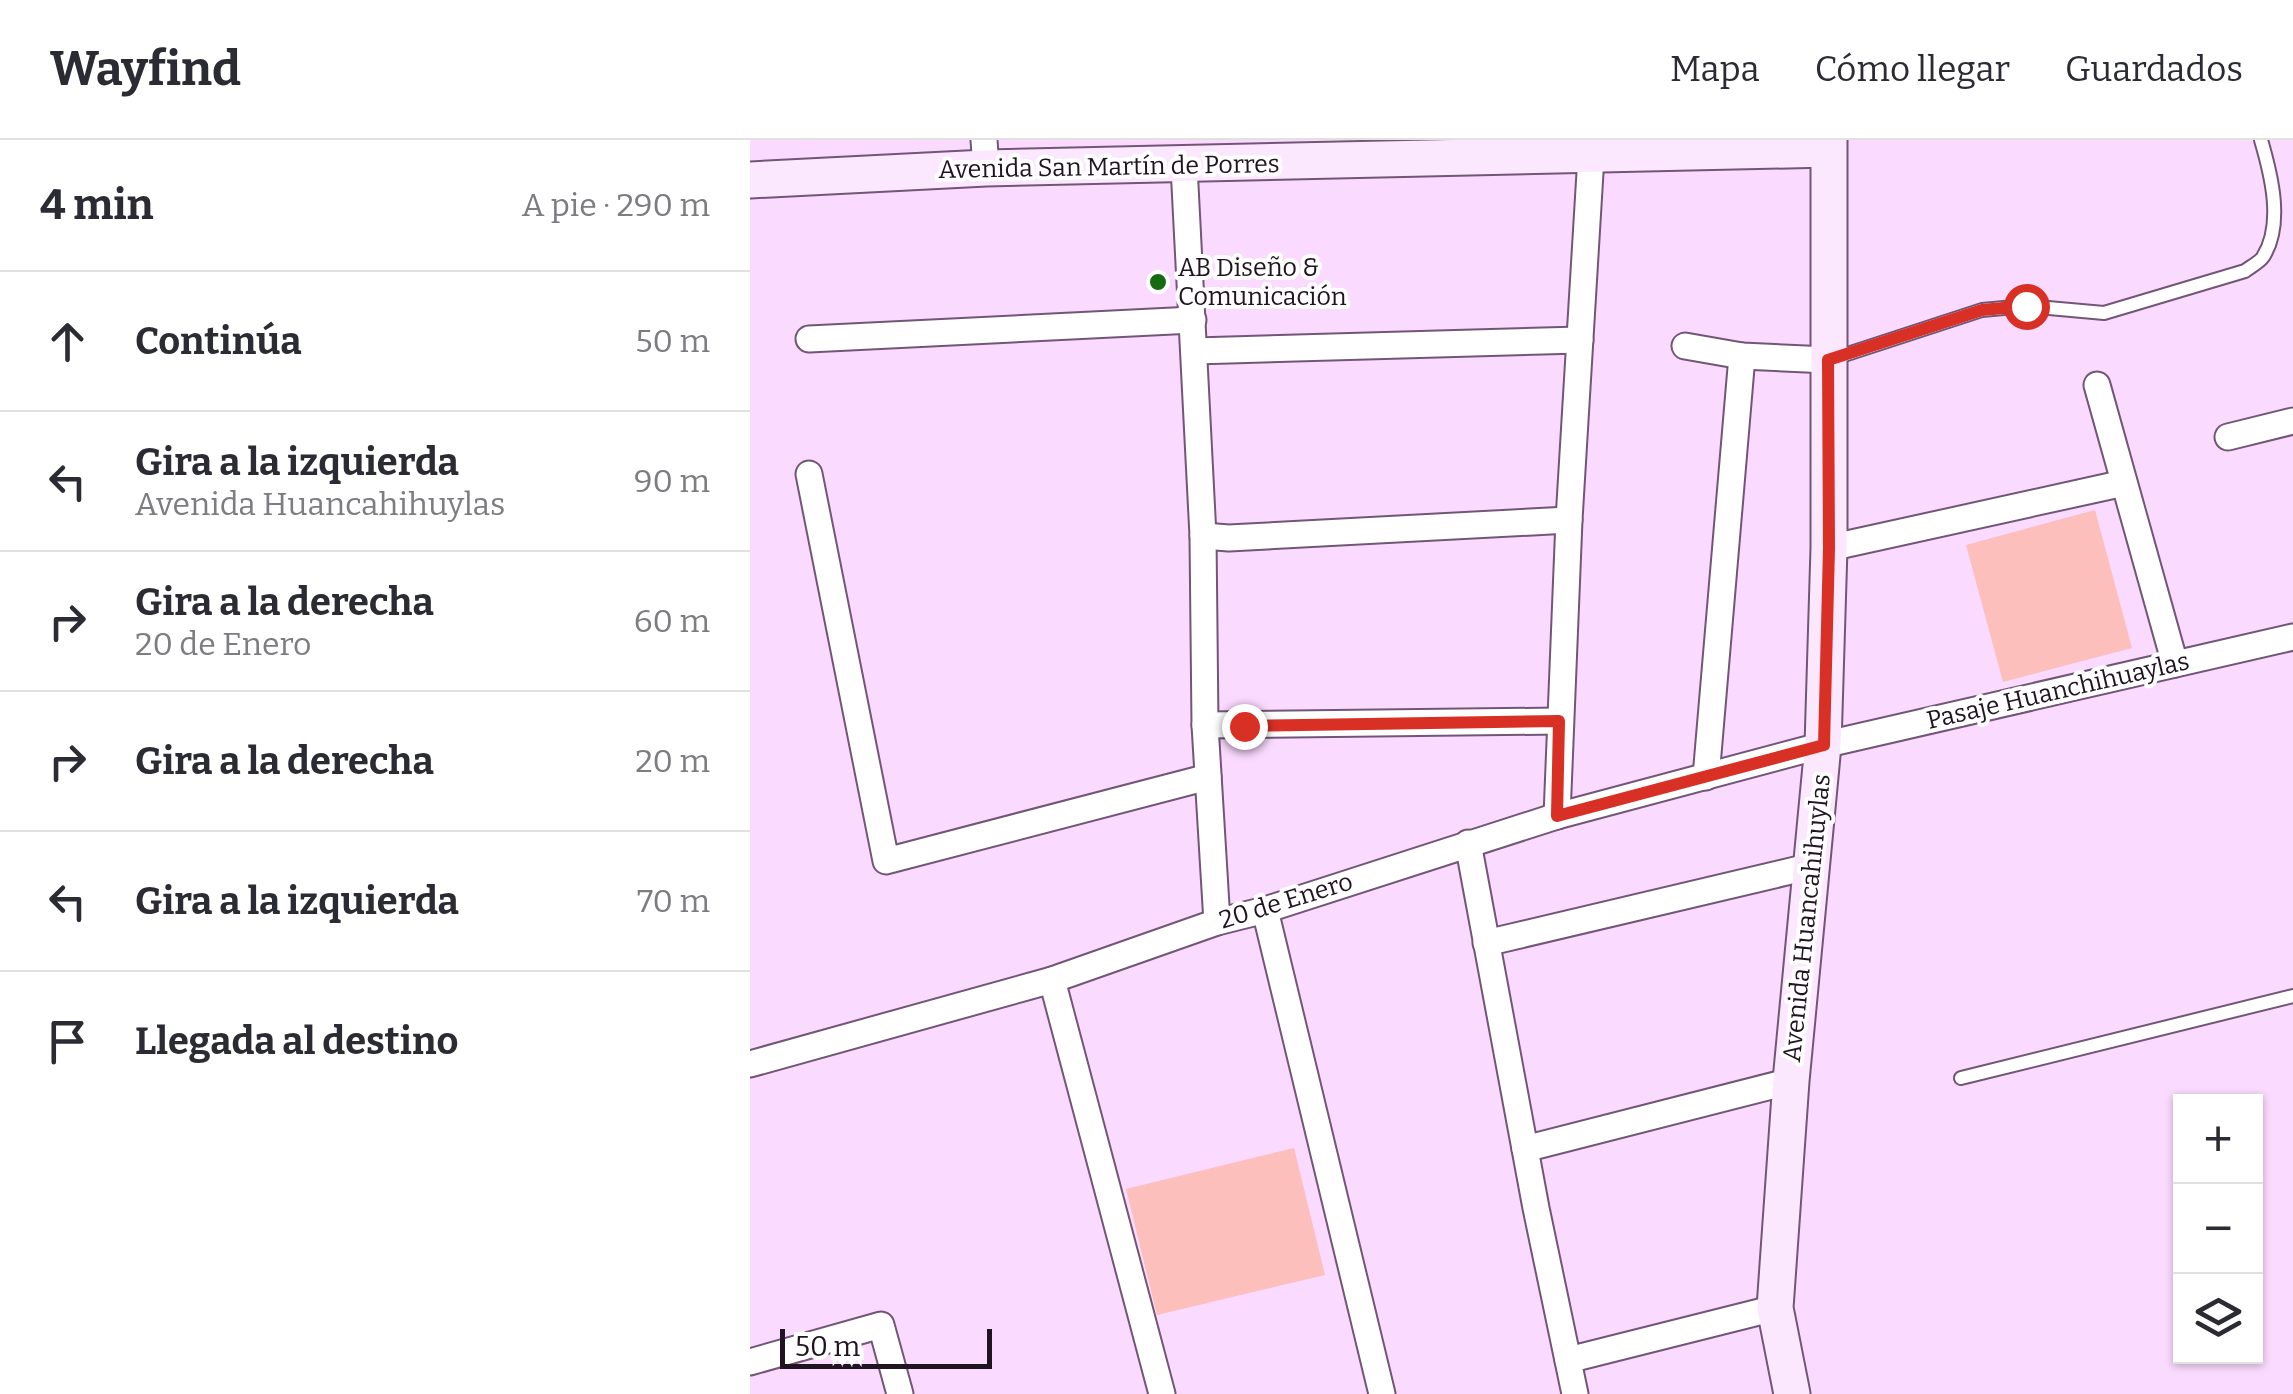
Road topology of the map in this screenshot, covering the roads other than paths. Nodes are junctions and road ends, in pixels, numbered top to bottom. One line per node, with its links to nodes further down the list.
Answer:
1 (2262, 140): 15 (lane)
2 (1828, 144): 3 (street, Avenida San Martín de Porres); 15 (street, Avenida Huancahihuylas)
3 (1630, 148): 6 (street, Avenida San Martín de Porres)
4 (1370, 151): 6 (street, Avenida San Martín de Porres); 7 (street, Avenida San Martín de Porres)
5 (985, 154): 7 (street, Avenida San Martín de Porres); 8 (street, Avenida San Martín de Porres)
6 (1591, 156): 11 (street)
7 (1164, 157): 9 (street)
8 (750, 180)
9 (1193, 320): 10 (street); 13 (street)
10 (809, 338)
11 (1580, 340): 13 (street); 21 (street)
12 (1685, 346): 14 (street)
13 (1195, 351): 22 (street)
14 (1742, 356): 15 (street); 29 (street)
15 (1828, 360): 23 (street, Avenida Huancahihuylas)
16 (2097, 385): 20 (street)
17 (2293, 420): 18 (street)
18 (2228, 437)
19 (809, 474): 30 (street)
20 (2124, 483): 23 (street); 25 (street)
21 (1569, 520): 22 (street); 26 (street)
22 (1203, 536): 27 (street)
23 (1829, 548): 28 (street, Avenida Huancahihuylas)
24 (2293, 638): 25 (street, Pasaje Huanchihuaylas)
25 (2175, 664): 28 (street, Pasaje Huanchihuaylas)
26 (1559, 721): 27 (street); 31 (street)
27 (1204, 724): 30 (street)
28 (1824, 745): 29 (street, 20 de Enero); 33 (street, Avenida Huancahihuylas)
29 (1706, 776): 31 (street, 20 de Enero)
30 (1208, 777): 35 (street)
31 (1557, 816): 32 (street, 20 de Enero)
32 (1468, 844): 34 (street, 20 de Enero); 36 (street)
33 (1812, 866): 36 (street); 41 (street, Avenida Huancahihuylas)
34 (1265, 910): 35 (street, 20 de Enero); 48 (street)
35 (1217, 922): 37 (street, 20 de Enero)
36 (1486, 943): 42 (street)
37 (1052, 980): 39 (street, 20 de Enero); 47 (street)
38 (2293, 996): 40 (lane)
39 (750, 1064)
40 (1961, 1078)
41 (1791, 1081): 42 (street); 43 (street, Avenida Huancahihuylas)
42 (1525, 1149): 44 (street)
43 (1775, 1308): 44 (street); 50 (street, Avenida Huancahihuylas)
44 (1568, 1360): 49 (street)
45 (750, 1362): 46 (street)
46 (900, 1394)
47 (1162, 1394)
48 (1382, 1394)
49 (1575, 1394)
50 (1792, 1394)

